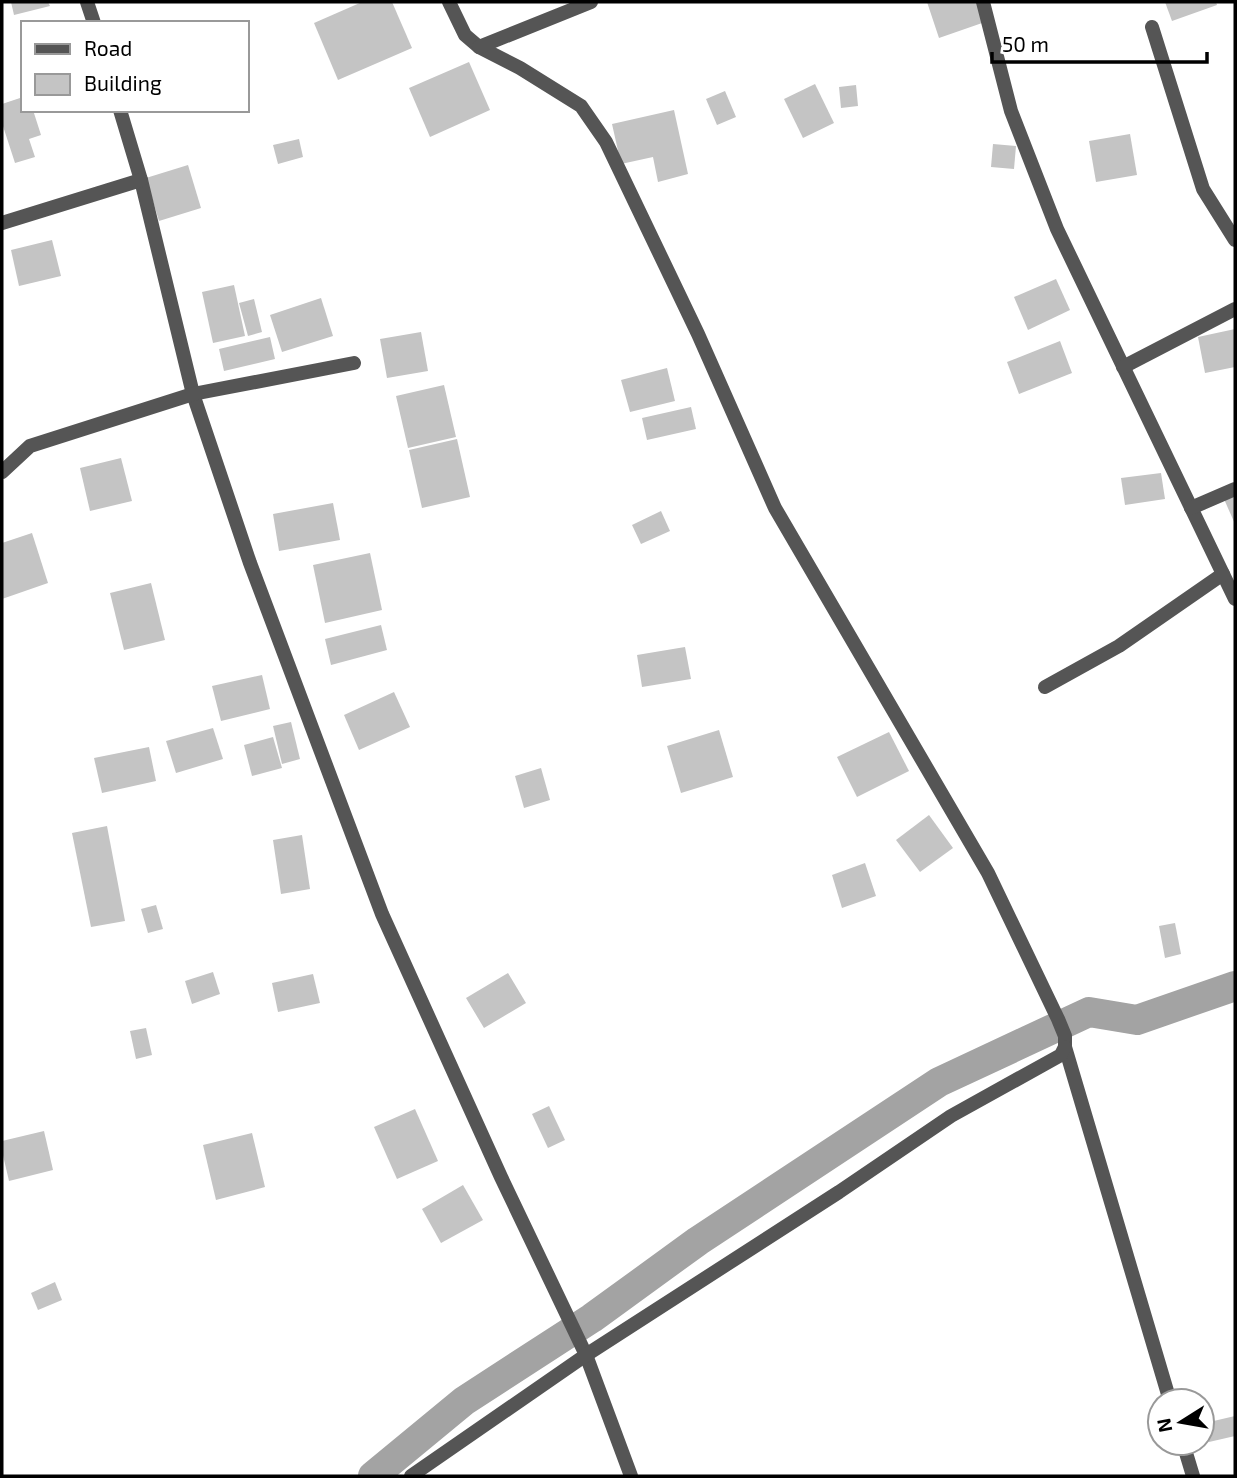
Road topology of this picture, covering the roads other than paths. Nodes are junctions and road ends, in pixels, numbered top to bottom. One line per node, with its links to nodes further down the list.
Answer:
1 (88, 2): 5 (street)
2 (449, 2): 7 (street)
3 (591, 2): 7 (street)
4 (983, 2): 14 (street)
5 (93, 21)
6 (1152, 27): 11 (street)
7 (479, 47): 22 (street)
8 (121, 112): 9 (street)
9 (141, 180): 10 (street); 15 (street)
10 (2, 223)
11 (1235, 240)
12 (1235, 309): 14 (street)
13 (354, 363): 15 (street)
14 (1123, 367): 18 (street)
15 (192, 394): 16 (street); 23 (street)
16 (2, 472)
17 (1235, 489): 18 (street)
18 (1191, 508): 19 (street)
19 (1223, 574): 20 (street); 21 (street)
20 (1235, 598)
21 (1045, 687)
22 (1063, 1051): 23 (street); 24 (street)
23 (583, 1349): 26 (street); 27 (street)
24 (1166, 1387)
25 (1187, 1457): 28 (street)
26 (411, 1476)
27 (631, 1476)
28 (1193, 1476)

